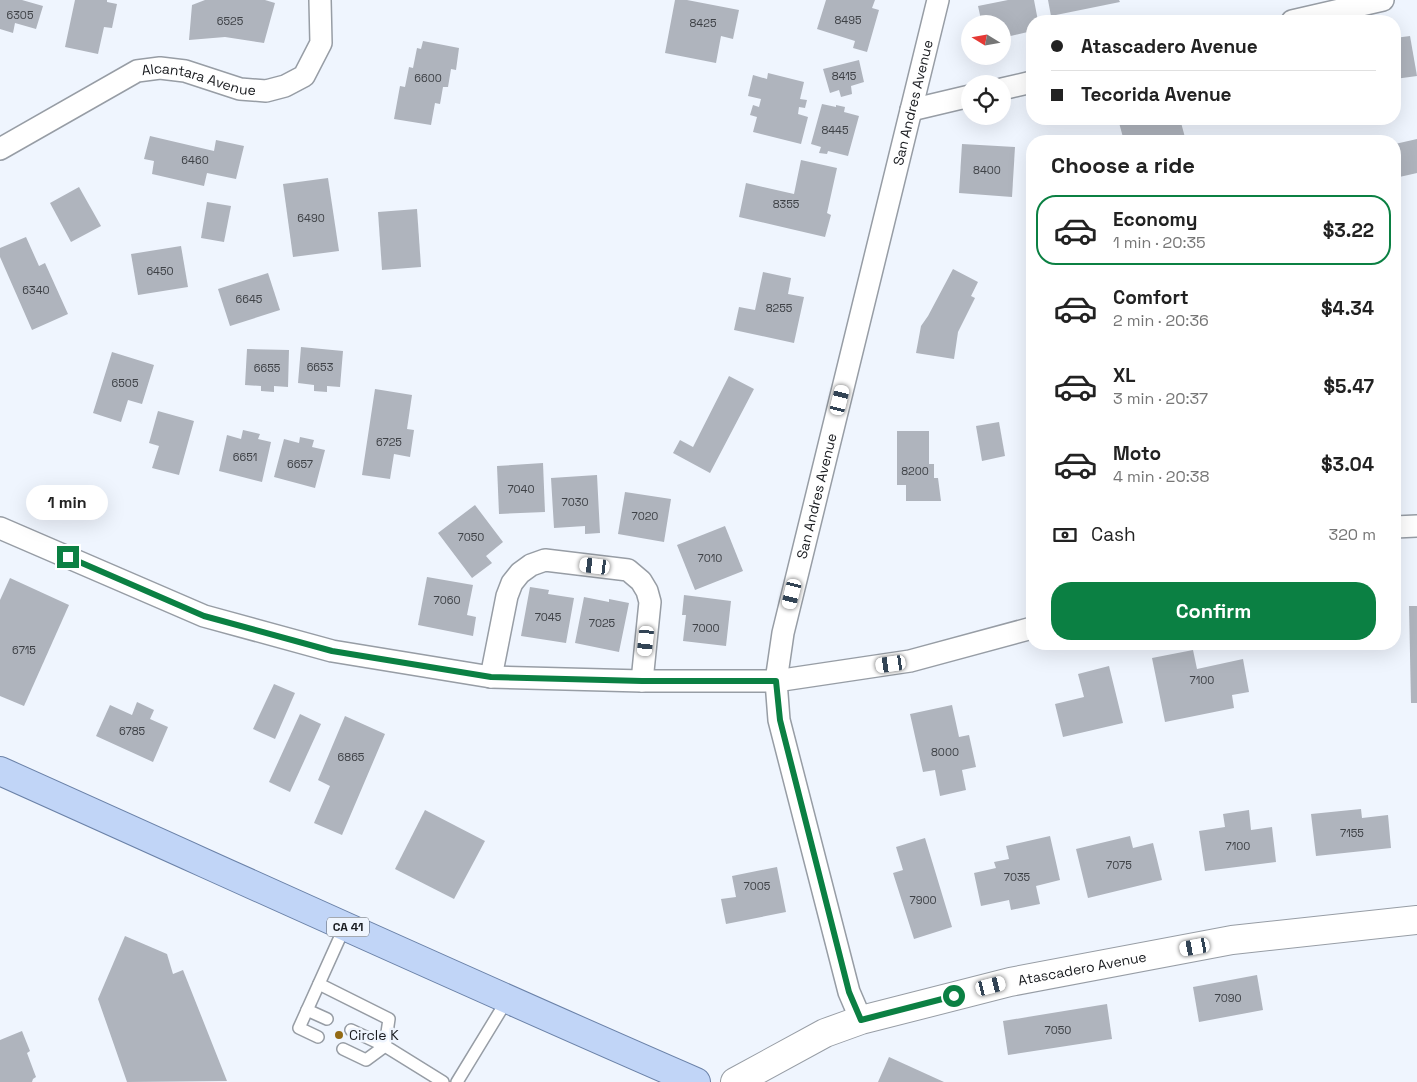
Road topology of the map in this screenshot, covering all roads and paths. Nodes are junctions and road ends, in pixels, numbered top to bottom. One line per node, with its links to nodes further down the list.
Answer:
1 (320, 0): 9 (street, Alcantara Avenue)
2 (938, 0): 8 (street, San Andres Avenue)
3 (1383, 0): 4 (street)
4 (1318, 15)
5 (1026, 83): 6 (street)
6 (1011, 87)
7 (961, 98): 8 (street)
8 (910, 110): 16 (street, San Andres Avenue)
9 (0, 149)
10 (1417, 526): 11 (street)
11 (1401, 527)
12 (0, 528): 14 (street)
13 (1026, 630): 16 (street)
14 (491, 677): 15 (street); 15 (street)
15 (642, 681): 16 (street)
16 (776, 681): 24 (street, San Andres Avenue)
17 (0, 772): 19 (main road, CA 41 / CA 41)
18 (1417, 920): 24 (main road, Atascadero Avenue)
19 (345, 926): 20 (lane); 21 (main road, CA 41 / CA 41)
20 (319, 984): 22 (lane); 27 (lane)
21 (507, 1000): 30 (lane); 31 (main road, CA 41 / CA 41)
22 (307, 1010): 23 (lane); 26 (lane)
23 (327, 1019)
24 (861, 1020): 32 (main road, Atascadero Avenue)
25 (350, 1030): 27 (lane)
26 (318, 1037)
27 (385, 1046): 28 (lane); 29 (lane)
28 (343, 1049)
29 (443, 1082)
30 (457, 1082)
31 (696, 1082)
32 (735, 1082)

